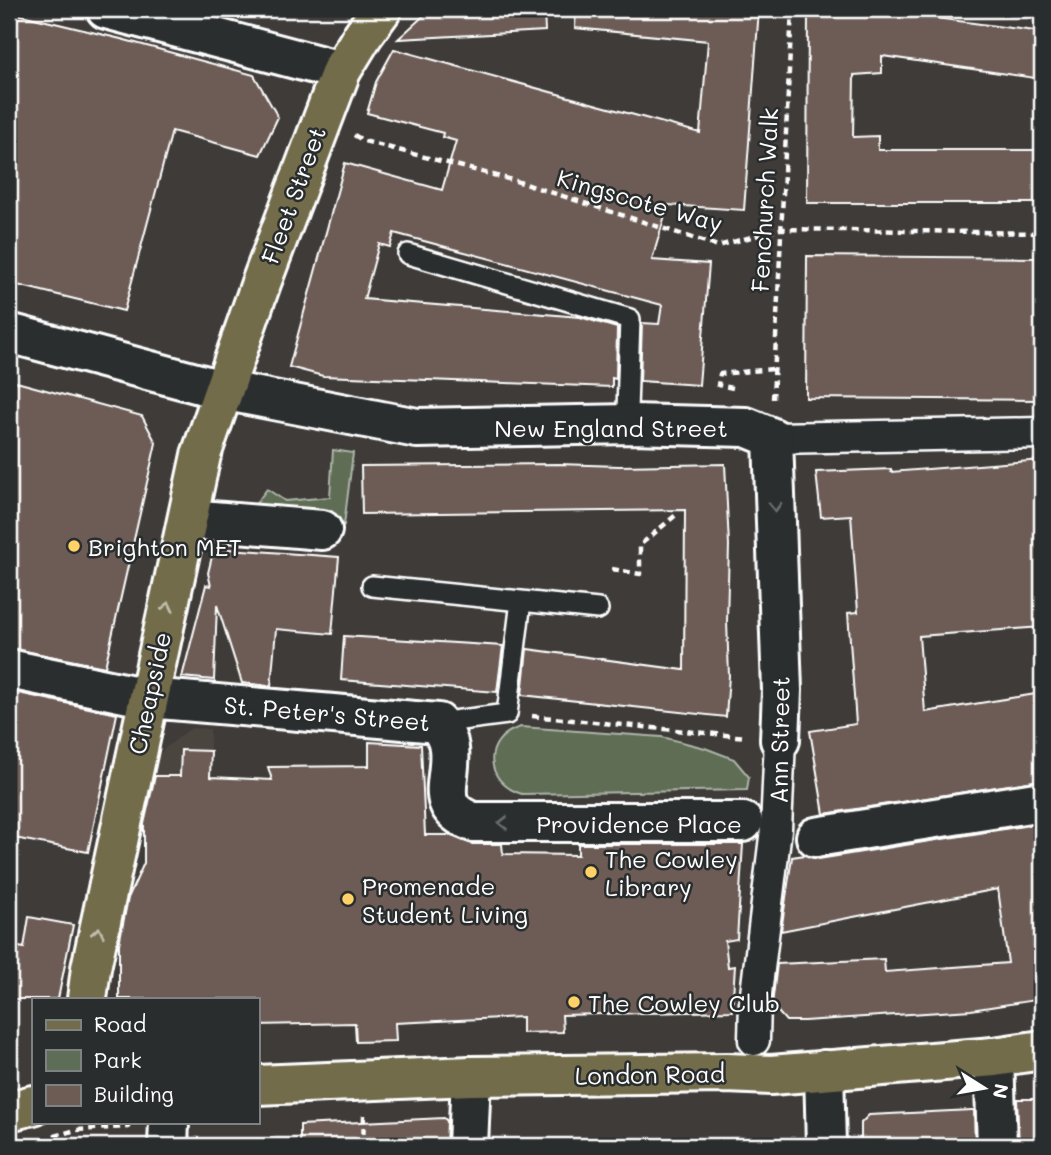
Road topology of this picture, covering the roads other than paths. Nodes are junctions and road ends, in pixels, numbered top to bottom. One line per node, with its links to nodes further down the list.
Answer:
1 (106, 9): 3 (street)
2 (382, 9): 3 (main road, Fleet Street)
3 (341, 71): 6 (main road, Fleet Street)
4 (408, 254): 7 (lane)
5 (9, 333): 6 (street, New England Street)
6 (222, 390): 7 (street, New England Street); 10 (main road, Cheapside)
7 (631, 424): 9 (street, New England Street)
8 (1042, 433): 9 (street, New England Street)
9 (773, 438): 18 (street, Ann Street, one-way to 18)
10 (188, 519): 11 (street); 16 (main road, Cheapside, one-way to 10)
11 (322, 530)
12 (372, 586): 13 (lane)
13 (521, 601): 14 (lane); 17 (lane, St. Peter's Street)
14 (598, 609)
15 (9, 669): 16 (street, St. Peter's Street)
16 (148, 698): 17 (street, St. Peter's Street); 22 (main road, Cheapside, one-way to 16)
17 (438, 723): 20 (street, Providence Place, one-way to 17)
18 (780, 740): 20 (street, Ann Street)
19 (1042, 801): 21 (street, Providence Place)
20 (760, 826): 21 (street, Providence Place); 23 (street, Ann Street)
21 (816, 837)
22 (87, 998)
23 (754, 1040)
24 (1042, 1050): 25 (main road, London Road)
25 (994, 1057): 26 (main road, London Road); 35 (street)
26 (824, 1070): 27 (main road, London Road); 34 (street)
27 (471, 1076): 28 (main road, London Road); 33 (street)
28 (259, 1085)
29 (32, 1105): 30 (main road)
30 (9, 1111)
31 (169, 1124): 32 (street)
32 (168, 1146)
33 (468, 1146)
34 (826, 1146)
35 (998, 1146)

